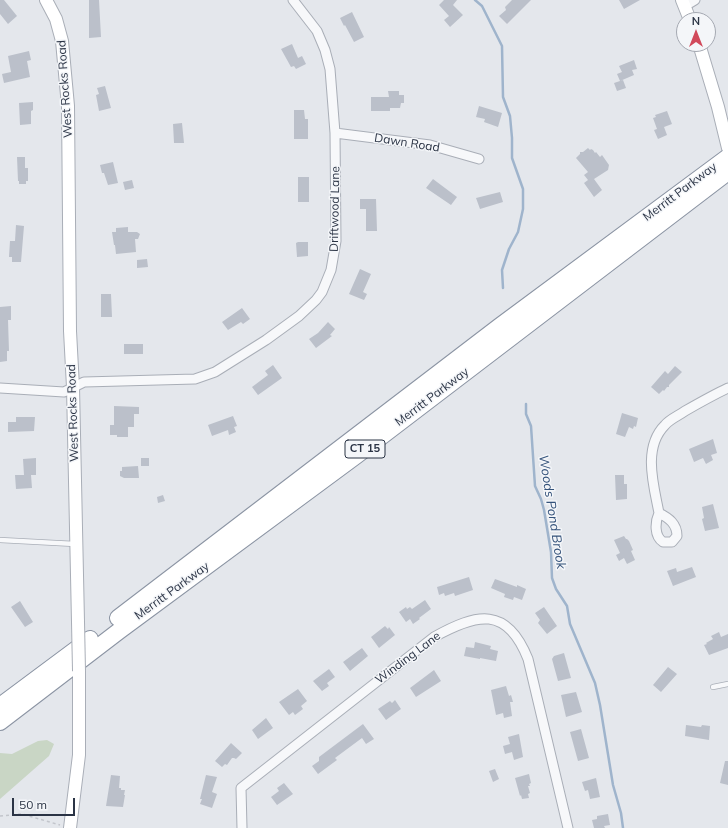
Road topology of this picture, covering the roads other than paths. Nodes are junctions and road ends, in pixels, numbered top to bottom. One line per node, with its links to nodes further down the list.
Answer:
1 (46, 0): 11 (main road, West Rocks Road)
2 (293, 0): 6 (street, Driftwood Lane)
3 (687, 2): 4 (main road)
4 (689, 12)
5 (702, 52): 7 (main road)
6 (335, 133): 9 (street, Dawn Road); 11 (street, Driftwood Lane)
7 (728, 148)
8 (728, 157): 19 (highway, Merritt Parkway / CT 15)
9 (479, 159)
10 (728, 172): 20 (highway, Merritt Parkway / CT 15)
11 (73, 387): 12 (street, Driftwood Lane); 16 (main road, West Rocks Road)
12 (0, 388)
13 (728, 388): 14 (street)
14 (659, 513)
15 (0, 540): 16 (lane)
16 (76, 544): 21 (main road, West Rocks Road, bridge)
17 (728, 684): 18 (lane)
18 (714, 687)
19 (0, 706)
20 (0, 722)
21 (65, 827)
22 (242, 828): 23 (street, Winding Lane)
23 (568, 828)

